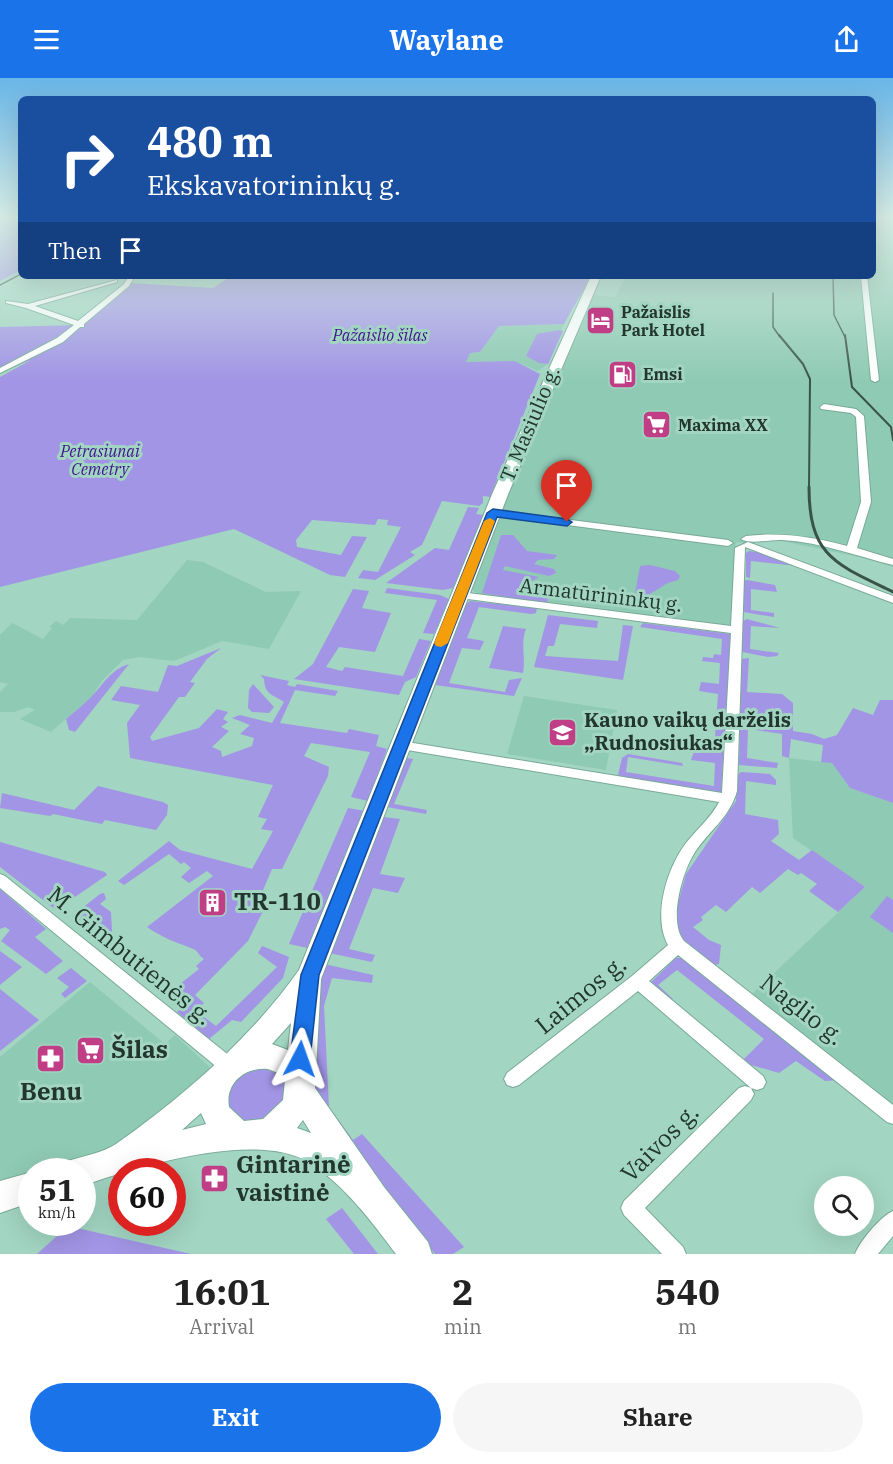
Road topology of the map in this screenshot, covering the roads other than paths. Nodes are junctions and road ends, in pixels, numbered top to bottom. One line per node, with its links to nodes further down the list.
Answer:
1 (112, 279): 5 (street)
2 (130, 279): 6 (street)
3 (596, 279): 13 (main road, T. Masiulio g.)
4 (864, 279): 11 (street)
5 (115, 280): 6 (street); 8 (street)
6 (126, 285): 9 (street)
7 (8, 302): 8 (street)
8 (28, 306): 9 (street)
9 (81, 325): 10 (street)
10 (0, 372)
11 (875, 380)
12 (824, 407): 15 (street)
13 (493, 513): 14 (street); 17 (main road, T. Masiulio g.)
14 (741, 544): 15 (street); 18 (street); 19 (street)
15 (851, 550): 16 (street)
16 (893, 562)
17 (460, 595): 19 (street, Armatūrininkų g.); 20 (main road, T. Masiulio g.)
18 (893, 600)
19 (737, 630): 21 (street)
20 (401, 745): 21 (street); 24 (main road, T. Masiulio g.)
21 (728, 799): 23 (street)
22 (0, 880): 26 (street, M. Gimbutienės g.)
23 (678, 946): 25 (street, Laimos g.); 29 (street, Naglio g.)
24 (310, 975): 26 (main road, T. Masiulio g.); 28 (main road, T. Masiulio g.)
25 (638, 981): 27 (street, Laimos g.); 38 (street, Vaivos g.)
26 (231, 1068): 28 (main road); 30 (main road); 31 (main road, T. Masiulio g.)
27 (513, 1079)
28 (300, 1086): 30 (main road); 35 (main road)
29 (893, 1116)
30 (250, 1135): 31 (main road); 35 (main road)
31 (122, 1157): 32 (main road)
32 (96, 1166)
33 (18, 1191): 34 (main road)
34 (0, 1197)
35 (372, 1198): 37 (main road)
36 (893, 1221): 39 (street)
37 (416, 1254)
38 (676, 1254)
39 (865, 1254)

